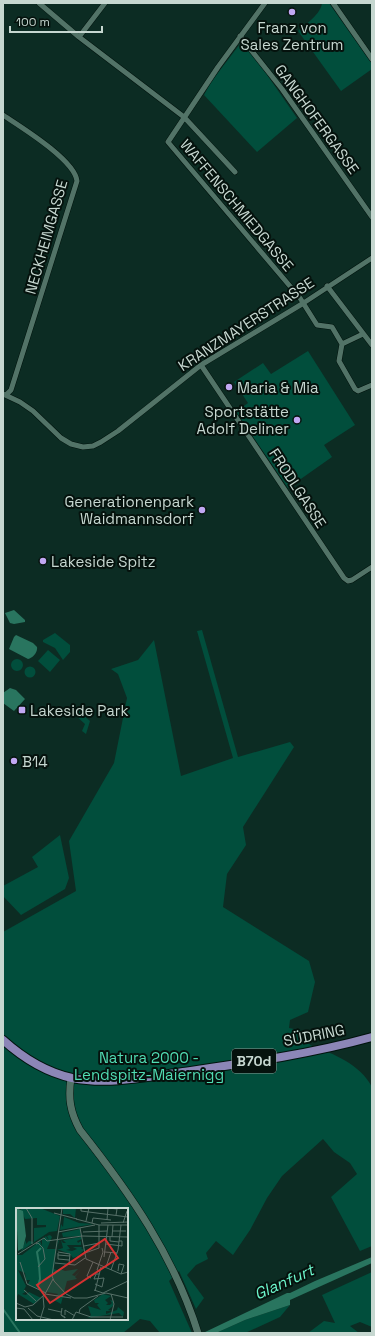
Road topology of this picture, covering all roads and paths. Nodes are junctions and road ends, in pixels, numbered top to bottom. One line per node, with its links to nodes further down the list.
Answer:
1 (39, 3): 6 (street)
2 (105, 3): 6 (street)
3 (265, 3): 5 (street, WAFFENSCHMIEDGASSE)
4 (333, 3): 7 (street)
5 (240, 36): 9 (street, WAFFENSCHMIEDGASSE); 11 (street, GANGHOFERGASSE)
6 (78, 37): 9 (street)
7 (372, 59)
8 (3, 115): 20 (street, NECKHEIMGASSE)
9 (184, 117): 10 (street); 14 (street, WAFFENSCHMIEDGASSE)
10 (235, 172)
11 (372, 217)
12 (372, 258): 13 (street, KRANZMAYERSTRASSE)
13 (327, 286): 14 (street, KRANZMAYERSTRASSE); 15 (street)
14 (302, 304): 16 (street); 18 (street, KRANZMAYERSTRASSE)
15 (363, 334): 16 (street); 17 (street)
16 (342, 344): 19 (street)
17 (372, 345)
18 (201, 365): 20 (street, KRANZMAYERSTRASSE); 21 (street, FRODLGASSE)
19 (372, 385)
20 (4, 394)
21 (372, 567)
22 (372, 1037): 24 (main road, SÜDRING / B70d)
23 (3, 1040): 24 (main road, B70d)
24 (71, 1078): 25 (main road)
25 (198, 1332)

